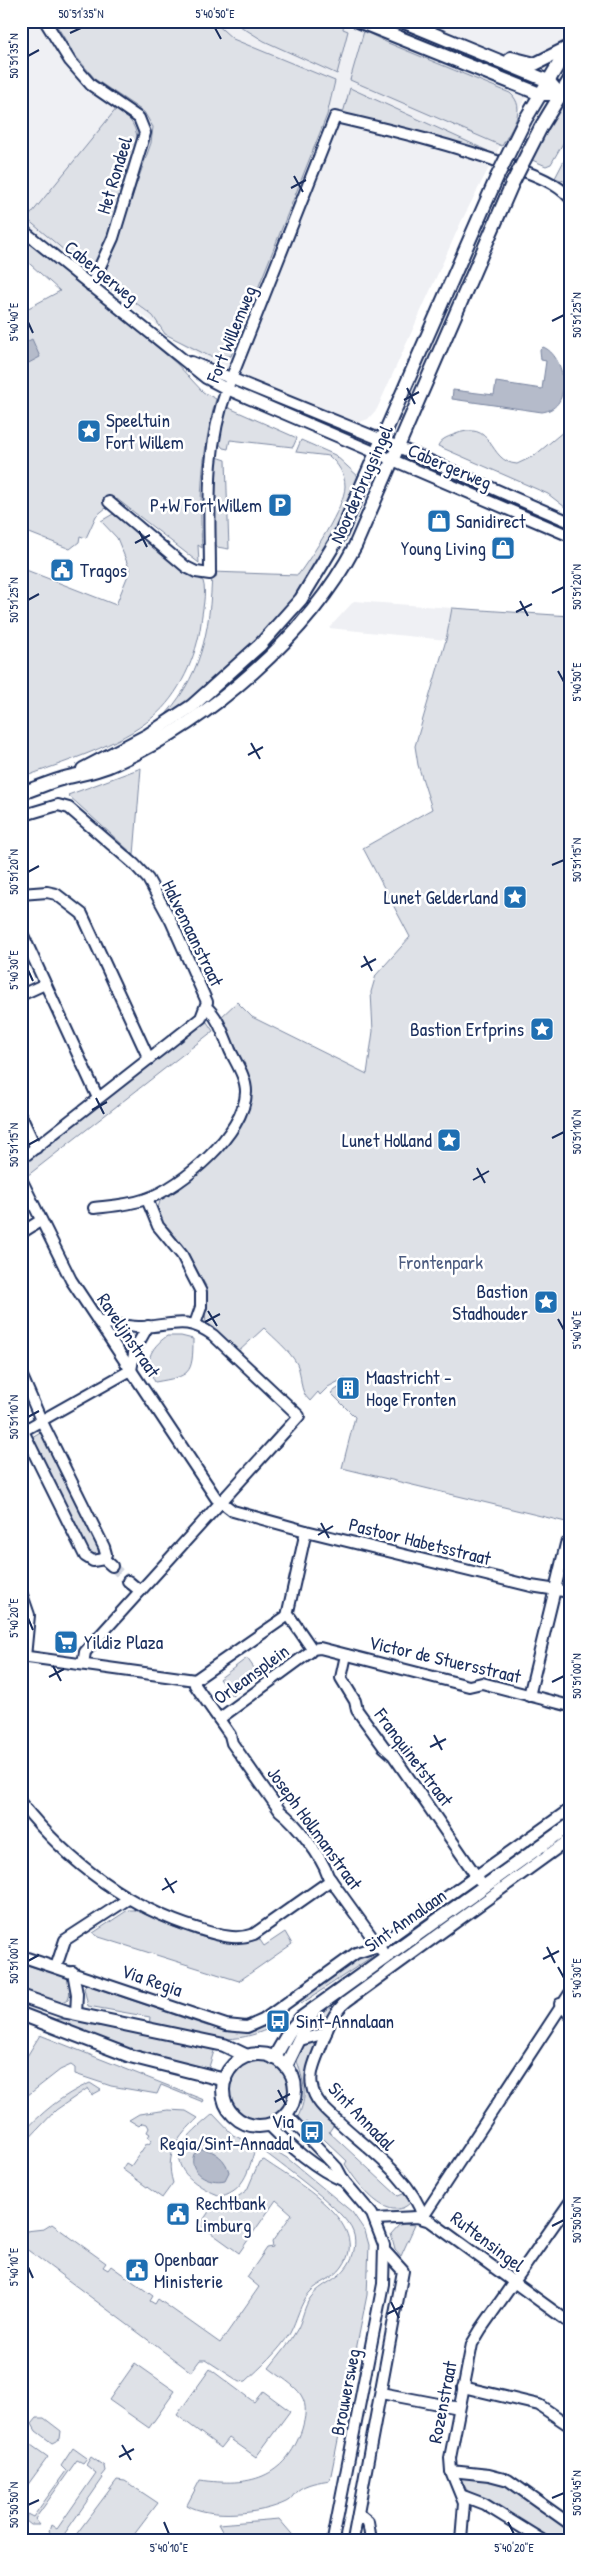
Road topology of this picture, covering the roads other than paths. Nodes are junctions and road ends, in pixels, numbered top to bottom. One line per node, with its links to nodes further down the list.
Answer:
1 (45, 21): 12 (street, Het Rondeel)
2 (358, 21): 8 (main road)
3 (402, 21): 7 (main road)
4 (419, 21): 5 (main road)
5 (569, 46): 7 (main road, Noorderbrugsingel)
6 (570, 79): 9 (main road, Noorderbrugsingel)
7 (548, 81): 8 (main road, Noorderbrugsingel); 9 (main road)
8 (540, 94): 9 (main road); 16 (main road, Noorderbrugsingel, bridge)
9 (560, 94): 17 (main road, Noorderbrugsingel, bridge)
10 (570, 198): 14 (street, Fort Willemweg)
11 (21, 229): 12 (street, Cabergerweg)
12 (92, 286): 13 (street, Cabergerweg)
13 (185, 360): 14 (street, Cabergerweg); 15 (street, Cabergerweg)
14 (232, 377): 15 (street, Fort Willemweg); 16 (street, Cabergerweg)
15 (227, 389): 18 (street, Cabergerweg); 20 (street, Fort Willemweg)
16 (382, 440): 17 (street, Cabergerweg); 18 (main road, Noorderbrugsingel)
17 (399, 448): 19 (main road, Noorderbrugsingel); 21 (street, Cabergerweg)
18 (376, 454): 19 (street, Cabergerweg); 23 (main road, Noorderbrugsingel)
19 (393, 461): 22 (street, Cabergerweg); 23 (main road, Noorderbrugsingel)
20 (109, 502)
21 (570, 522)
22 (570, 536)
23 (68, 777): 24 (main road, Noorderbrugsingel)
24 (21, 793)
25 (21, 816): 30 (street, Halvemaanstraat)
26 (21, 894): 31 (street)
27 (21, 930): 28 (street)
28 (45, 984): 29 (street); 32 (street)
29 (21, 995)
30 (206, 1007): 31 (street, Halvemaanstraat); 37 (street)
31 (149, 1059): 32 (street, Halvemaanstraat)
32 (98, 1098): 34 (street, Halvemaanstraat)
33 (21, 1116): 34 (street)
34 (36, 1148): 35 (street, Halvemaanstraat)
35 (21, 1159)
36 (21, 1179): 39 (street, Ravelijnstraat)
37 (147, 1199): 38 (street); 42 (street)
38 (94, 1208)
39 (40, 1221): 40 (street); 41 (street, Ravelijnstraat)
40 (21, 1233)
41 (98, 1321): 43 (street); 44 (street, Ravelijnstraat)
42 (195, 1324): 43 (street); 48 (street)
43 (148, 1326): 44 (street)
44 (131, 1370): 46 (street); 48 (street, Ravelijnstraat)
45 (21, 1374): 46 (street)
46 (40, 1420): 47 (street); 51 (street)
47 (22, 1430): 51 (street)
48 (221, 1503): 49 (street, Pastoor Habetsstraat); 55 (street)
49 (306, 1531): 54 (street, Pastoor Habetsstraat); 59 (street)
50 (566, 1544): 54 (street)
51 (104, 1559): 52 (street)
52 (112, 1566)
53 (128, 1581): 55 (street)
54 (555, 1590): 57 (street, Pastoor Habetsstraat); 65 (street)
55 (140, 1591): 63 (street)
56 (21, 1592): 58 (street)
57 (570, 1592)
58 (25, 1613): 62 (street)
59 (287, 1616): 60 (street, Orleansplein); 64 (street, Orleansplein)
60 (312, 1649): 61 (street, Victor de Stuersstraat); 67 (street, Orleansplein)
61 (346, 1655): 65 (street, Victor de Stuersstraat); 72 (street, Franquinetstraat)
62 (23, 1657): 63 (street)
63 (83, 1664): 64 (street)
64 (195, 1680): 67 (street, Orleansplein)
65 (529, 1696): 66 (street, Victor de Stuersstraat)
66 (570, 1706)
67 (219, 1719): 71 (street, Joseph Hollmanstraat)
68 (21, 1804): 73 (street)
69 (570, 1809): 70 (street, Sint Annalaan)
70 (566, 1829): 72 (main road, Sint Annalaan)
71 (331, 1880): 73 (street); 74 (street, Joseph Hollmanstraat)
72 (484, 1886): 74 (main road, Sint Annalaan); 86 (street, Sint Annalaan)
73 (128, 1899): 76 (street)
74 (382, 1951): 81 (main road, Sint Annalaan); 84 (street, Sint Annalaan)
75 (21, 1956): 76 (street, Via Regia)
76 (56, 1967): 77 (street, Via Regia)
77 (73, 1972): 83 (street); 84 (street, Via Regia)
78 (570, 1993): 80 (street)
79 (21, 1996): 83 (main road)
80 (560, 2004): 85 (street); 96 (street)
81 (314, 2009): 87 (main road, Sint Annalaan); 89 (main road)
82 (21, 2014): 91 (main road)
83 (76, 2014): 88 (main road)
84 (270, 2015)
85 (570, 2015)
86 (327, 2031): 87 (street); 96 (street, Sint Annadal)
87 (300, 2040): 90 (main road, Sint Annalaan)
88 (247, 2056): 89 (main road); 91 (main road)
89 (274, 2058): 90 (main road)
90 (286, 2066): 92 (main road)
91 (225, 2080): 93 (main road)
92 (286, 2114): 93 (main road); 94 (street)
93 (269, 2125): 94 (street)
94 (344, 2181): 97 (street)
95 (570, 2202): 99 (street, Rozenstraat)
96 (423, 2218): 97 (street, Ruttensingel); 99 (street, Ruttensingel)
97 (375, 2219): 98 (street, Brouwersweg)
98 (384, 2250): 102 (street, Brouwersweg); 109 (street, Brouwersweg)
99 (513, 2282): 100 (street, Ruttensingel); 101 (street, Rozenstraat)
100 (570, 2323)
101 (463, 2387): 103 (street, Rozenstraat); 104 (street)
102 (382, 2393): 103 (street); 107 (street, Brouwersweg)
103 (459, 2408): 105 (street, Rozenstraat)
104 (570, 2426)
105 (451, 2471): 106 (street, Rozenstraat); 108 (street)
106 (463, 2496): 112 (street, Rozenstraat); 113 (street)
107 (358, 2514): 110 (street, Brouwersweg); 111 (street)
108 (570, 2524)
109 (333, 2540)
110 (352, 2540)
111 (371, 2540)
112 (460, 2540)
113 (542, 2540)

